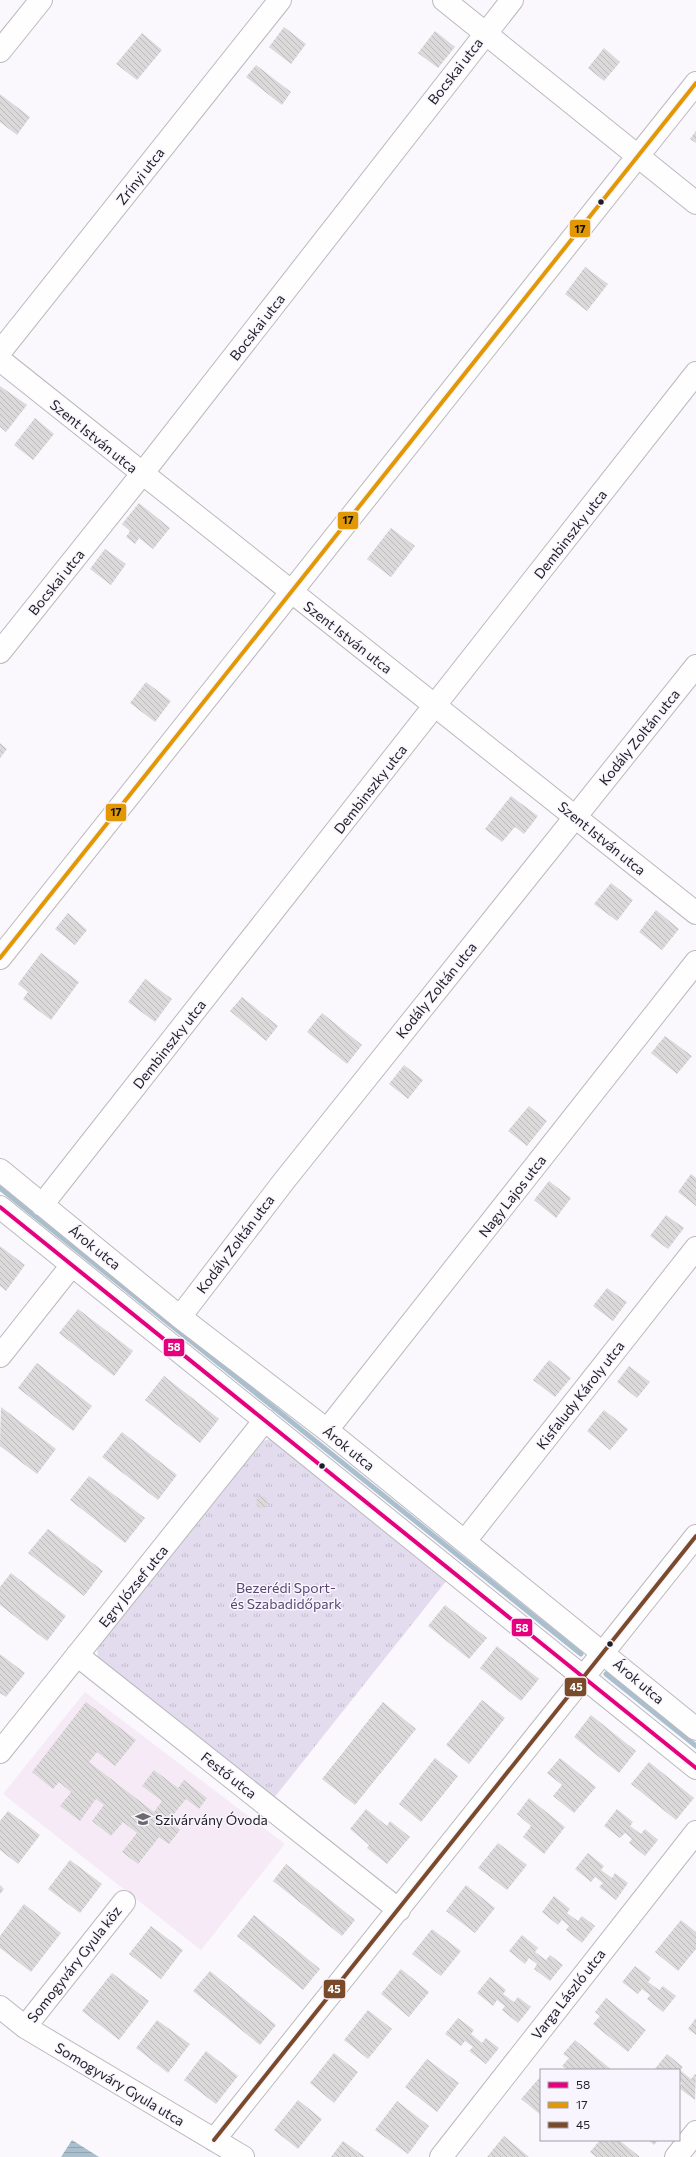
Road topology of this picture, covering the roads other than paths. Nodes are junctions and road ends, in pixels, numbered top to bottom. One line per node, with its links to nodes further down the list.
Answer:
1 (41, 0): 6 (street)
2 (280, 0): 10 (street, Zrínyi utca)
3 (444, 0): 5 (street)
4 (512, 0): 5 (street, Bocskai utca)
5 (484, 34): 8 (street); 13 (street, Bocskai utca)
6 (0, 51)
7 (696, 83): 8 (street)
8 (637, 156): 9 (street); 14 (street)
9 (696, 203)
10 (0, 352)
11 (0, 360): 13 (street, Szent István utca)
12 (696, 373): 17 (street, Dembinszky utca)
13 (142, 474): 14 (street, Szent István utca); 15 (street, Bocskai utca)
14 (292, 592): 17 (street, Szent István utca); 20 (street)
15 (0, 652)
16 (696, 666): 18 (street, Kodály Zoltán utca)
17 (436, 706): 18 (street, Szent István utca); 23 (street, Dembinszky utca)
18 (575, 816): 19 (street, Szent István utca); 27 (street, Kodály Zoltán utca)
19 (696, 913)
20 (0, 958)
21 (696, 962): 30 (street, Nagy Lajos utca)
22 (0, 1170): 23 (street, Árok utca)
23 (42, 1205): 27 (street, Árok utca)
24 (0, 1208): 26 (street)
25 (696, 1248): 32 (street, Kisfaludy Károly utca)
26 (72, 1265): 28 (street); 29 (street)
27 (180, 1317): 30 (street, Árok utca)
28 (0, 1356)
29 (265, 1420): 34 (street, Egry József utca); 35 (street)
30 (327, 1430): 32 (street, Árok utca)
31 (696, 1536): 33 (street)
32 (465, 1541): 33 (street, Árok utca)
33 (604, 1652): 35 (street); 36 (street, Árok utca)
34 (77, 1655): 37 (street, Egry József utca); 41 (street, Festő utca)
35 (582, 1677): 38 (street); 41 (street)
36 (696, 1729)
37 (0, 1752)
38 (696, 1768)
39 (696, 1832): 47 (street, Varga László utca)
40 (124, 1902): 43 (street, Somogyváry Gyula köz)
41 (399, 1910): 45 (street)
42 (0, 2007): 43 (street, Somogyváry Gyula utca)
43 (25, 2027): 45 (street, Somogyváry Gyula utca)
44 (696, 2132): 48 (street)
45 (214, 2140): 46 (street, Somogyváry Gyula utca)
46 (243, 2157)
47 (441, 2157)
48 (676, 2157)

